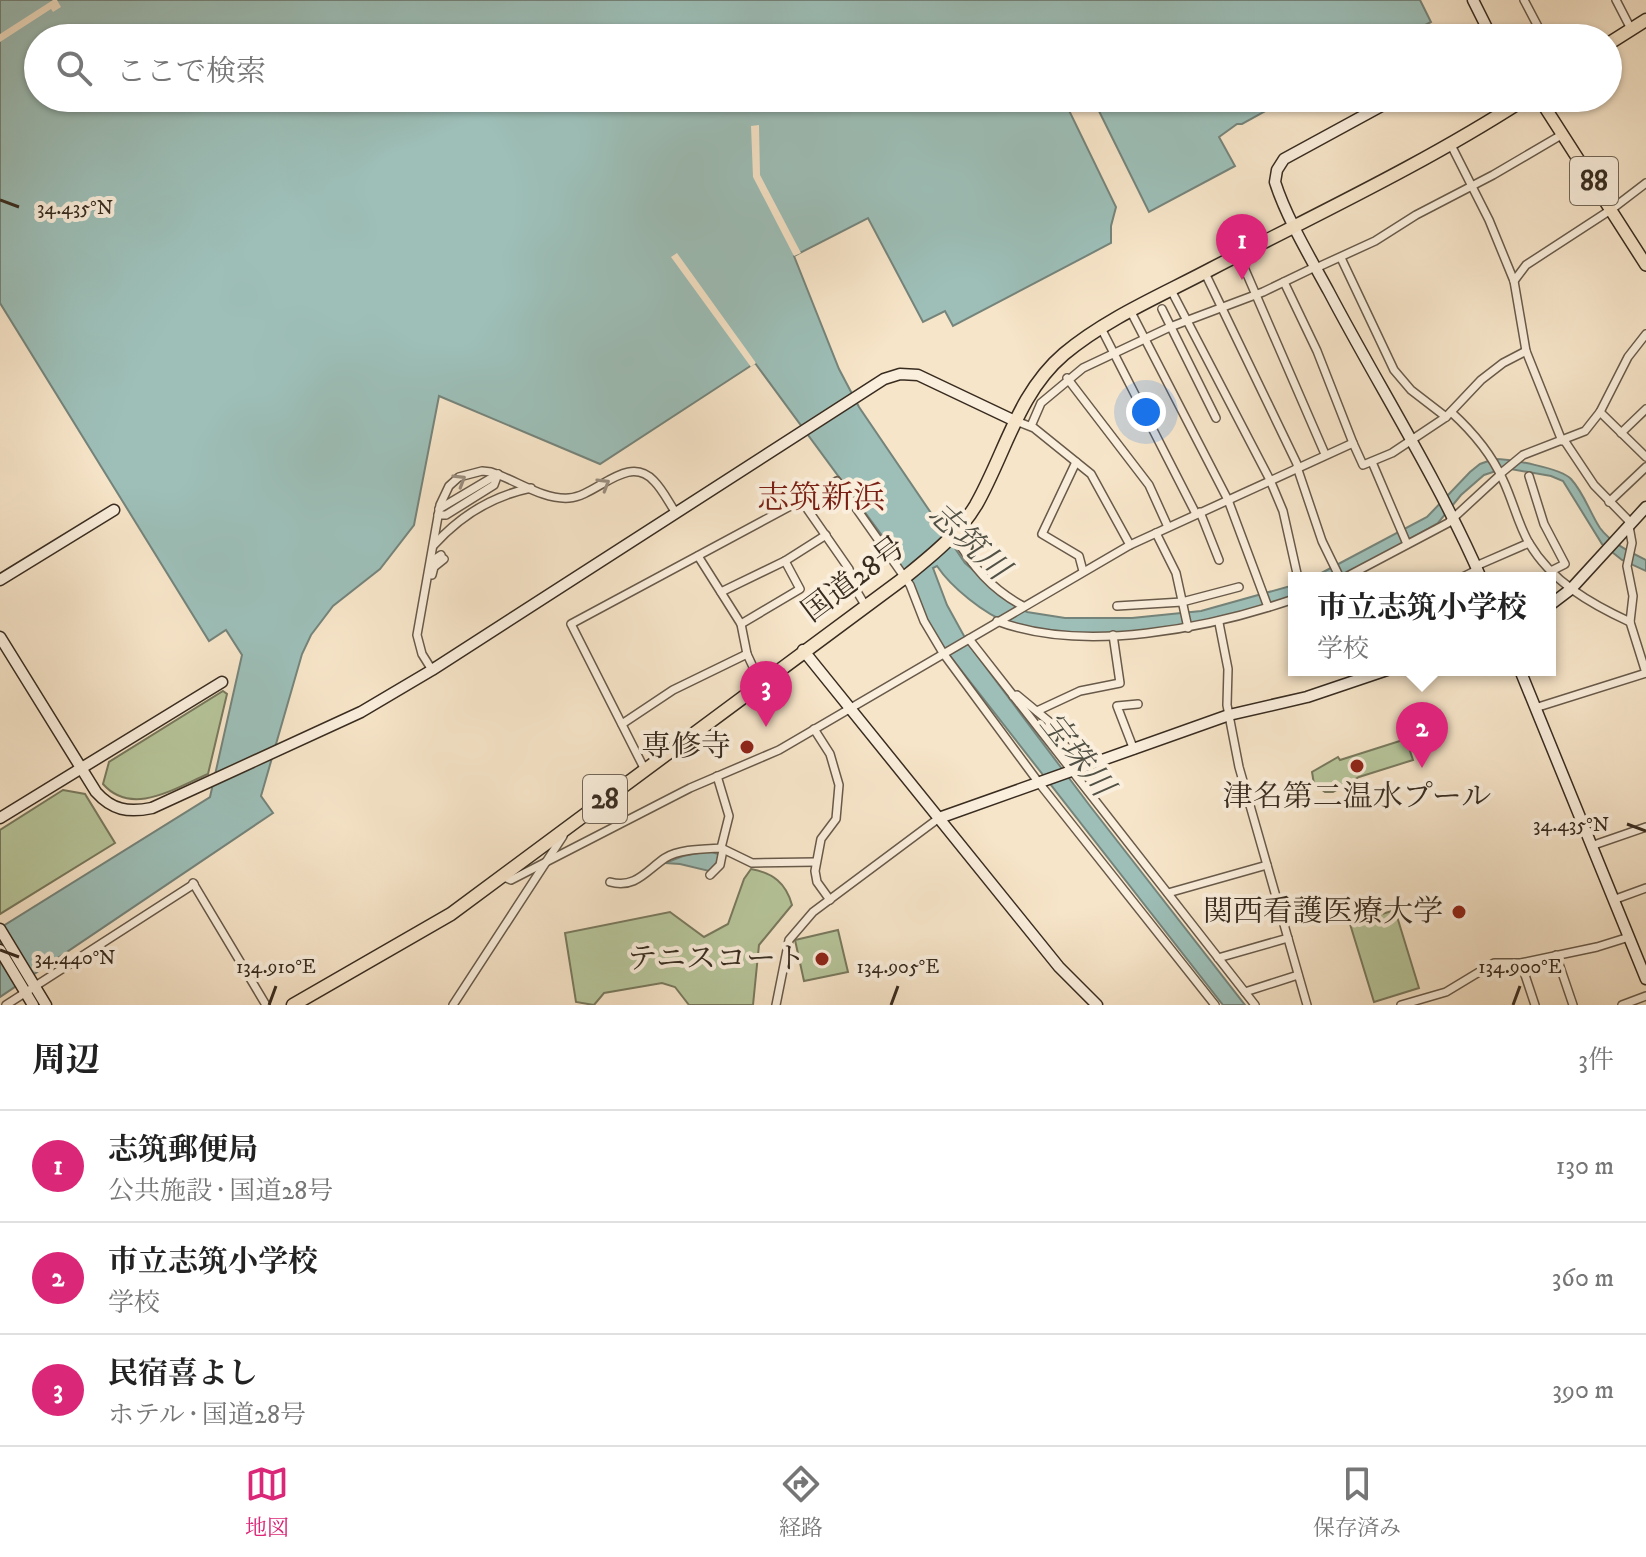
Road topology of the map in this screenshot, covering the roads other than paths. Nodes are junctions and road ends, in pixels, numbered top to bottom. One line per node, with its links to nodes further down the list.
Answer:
1 (1473, 0): 5 (street)
2 (1524, 0): 6 (street)
3 (1616, 0): 7 (street)
4 (1646, 20): 7 (highway)
5 (1485, 24)
6 (1537, 24)
7 (1631, 29): 8 (highway)
8 (1622, 35)
9 (1371, 112): 17 (street)
10 (1502, 112): 13 (highway, 国道28号 / 28)
11 (1548, 112): 12 (main road, 88)
12 (1563, 134): 15 (street); 16 (main road, 88)
13 (1450, 143): 15 (street); 17 (highway, 国道28号 / 28)
14 (1646, 183): 16 (street)
15 (1472, 186): 18 (street); 23 (street)
16 (1612, 209): 20 (main road, 88); 23 (street)
17 (1295, 225): 21 (street); 22 (highway, 国道28号 / 28)
18 (1341, 258): 21 (street); 40 (street)
19 (1243, 265): 26 (street)
20 (1646, 265)
21 (1316, 268): 24 (street); 46 (street)
22 (1205, 273): 25 (highway, 国道28号 / 28); 28 (street)
23 (1514, 281): 35 (street)
24 (1284, 282): 26 (street); 47 (street)
25 (1171, 290): 29 (highway, 国道28号 / 28); 30 (street)
26 (1256, 295): 28 (street); 48 (street)
27 (1162, 309): 31 (street)
28 (1223, 309): 30 (street); 52 (street)
29 (1131, 312): 32 (highway, 国道28号 / 28); 34 (street)
30 (1187, 322): 31 (street); 57 (street)
31 (1170, 327): 34 (street); 41 (street)
32 (1101, 328): 36 (street); 42 (highway, 国道28号 / 28)
33 (1646, 334): 39 (street)
34 (1146, 338): 36 (street); 60 (street)
35 (1526, 351): 40 (street); 45 (street)
36 (1113, 353): 37 (street); 66 (street)
37 (1067, 378): 43 (street); 69 (street)
38 (1646, 409): 44 (street)
39 (1600, 412): 44 (street); 45 (street)
40 (1448, 415): 46 (street); 54 (street)
41 (1216, 418)
42 (1015, 421): 43 (street); 65 (street); 72 (highway, 国道28号 / 28)
43 (1031, 426): 50 (street)
44 (1621, 433): 49 (street)
45 (1563, 440): 54 (street); 61 (street)
46 (1411, 441): 51 (street); 67 (street)
47 (1353, 443): 48 (street); 51 (street)
48 (1325, 454): 52 (street)
49 (1646, 457)
50 (1076, 462): 75 (street); 81 (street)
51 (1372, 462): 74 (street)
52 (1298, 466): 57 (street); 85 (street)
53 (1646, 467): 61 (street)
54 (1501, 473): 67 (street); 73 (street)
55 (498, 474): 58 (street); 64 (street); 64 (street, one-way to 55)
56 (1529, 476): 83 (street)
57 (1270, 480): 60 (street); 84 (street)
58 (531, 488): 65 (street, one-way to 65); 76 (street)
59 (801, 500): 71 (street); 77 (street); 88 (street)
60 (1228, 500): 66 (street); 99 (street)
61 (1609, 502): 68 (street)
62 (1646, 507): 68 (street)
63 (114, 510): 89 (street)
64 (439, 512): 76 (street)
65 (676, 513): 112 (street)
66 (1198, 513): 69 (street); 79 (street)
67 (1453, 518): 74 (street); 82 (street)
68 (1629, 523): 91 (street); 102 (street)
69 (1168, 527): 70 (street)
70 (1156, 533): 75 (street); 95 (street)
71 (826, 535): 80 (street); 96 (street)
72 (952, 537): 88 (highway, 国道28号 / 28); 98 (street)
73 (1529, 543): 82 (street); 83 (street)
74 (1407, 544): 86 (street)
75 (1130, 545): 81 (street)
76 (433, 546): 100 (street)
77 (698, 556): 92 (street); 124 (street)
78 (443, 557): 100 (street)
79 (1219, 560)
80 (785, 561): 92 (street); 104 (street)
81 (1083, 571): 98 (street)
82 (1478, 571)
83 (1551, 571)
84 (1297, 572)
85 (1338, 572)
86 (1353, 572)
87 (1556, 576): 91 (street)
88 (905, 577): 96 (highway, 国道28号 / 28); 110 (street)
89 (0, 580)
90 (1239, 587): 95 (street)
91 (1571, 589): 93 (street); 102 (street)
92 (721, 592): 104 (street)
93 (1556, 600)
94 (1288, 601): 99 (street)
95 (1182, 602): 97 (street); 105 (street)
96 (865, 605): 109 (highway, 国道28号 / 28)
97 (1117, 606)
98 (1022, 607): 101 (street)
99 (1268, 607): 103 (street)
100 (419, 619): 112 (street)
101 (999, 620): 106 (street); 108 (street)
102 (1630, 622): 113 (street)
103 (1219, 623): 105 (street); 123 (street)
104 (741, 624): 111 (street)
105 (1188, 628): 106 (street)
106 (1113, 635): 122 (street)
107 (0, 637): 128 (street)
108 (969, 639): 110 (street); 118 (street)
109 (803, 650): 117 (highway, 国道28号 / 28); 120 (street)
110 (944, 653): 120 (street); 132 (street)
111 (747, 654): 117 (street); 124 (street)
112 (432, 670): 128 (street)
113 (1646, 673): 121 (street)
114 (1369, 676): 123 (street)
115 (1522, 676): 121 (street)
116 (222, 682): 128 (street)
117 (760, 682): 129 (highway, 国道28号 / 28)
118 (1013, 696): 122 (street); 130 (street)
119 (1138, 704): 126 (street)
120 (849, 707): 125 (street); 134 (street)
121 (1535, 708): 137 (street)
122 (1037, 711): 127 (street)
123 (1229, 715): 126 (street); 141 (street)
124 (622, 724): 129 (street)
125 (814, 729): 131 (street); 140 (street)
126 (1134, 750): 127 (street)
127 (1098, 762): 130 (street)
128 (81, 768): 133 (street)
129 (645, 770): 135 (highway, 国道28号 / 28)
130 (1070, 772): 132 (street); 146 (street)
131 (717, 776): 138 (street); 139 (street)
132 (1040, 783): 134 (street); 171 (street)
133 (0, 818)
134 (939, 818): 147 (street); 170 (street)
135 (568, 827): 139 (street); 143 (highway, 国道28号 / 28)
136 (1646, 827): 137 (street)
137 (1591, 846): 148 (street)
138 (722, 849): 140 (street); 142 (street); 144 (street)
139 (547, 861): 143 (street); 168 (street)
140 (816, 862): 147 (street)
141 (1267, 865): 146 (street); 151 (street)
142 (710, 875)
143 (502, 876): 167 (highway, 国道28号 / 28)
144 (610, 882)
145 (1646, 888): 148 (street)
146 (1168, 893): 154 (street)
147 (830, 900): 169 (street)
148 (1613, 900): 150 (street)
149 (0, 929): 159 (street)
150 (1629, 937): 153 (street); 156 (street)
151 (1288, 938): 154 (street); 157 (street)
152 (0, 950): 159 (street)
153 (1556, 955): 155 (street); 177 (street)
154 (1218, 958): 160 (street)
155 (1521, 963): 161 (street); 176 (street)
156 (1643, 963): 158 (street)
157 (1298, 975): 160 (street); 173 (street)
158 (1646, 979)
159 (30, 988): 163 (street); 164 (street); 165 (street); 166 (street)
160 (1245, 992): 172 (street)
161 (1440, 994): 174 (street); 175 (street)
162 (1646, 996): 178 (street)
163 (6, 1005)
164 (33, 1005)
165 (46, 1005)
166 (266, 1005)
167 (293, 1005)
168 (453, 1005)
169 (776, 1005)
170 (1097, 1005)
171 (1215, 1005)
172 (1255, 1005)
173 (1307, 1005)
174 (1401, 1005)
175 (1445, 1005)
176 (1535, 1005)
177 (1573, 1005)
178 (1622, 1005)

